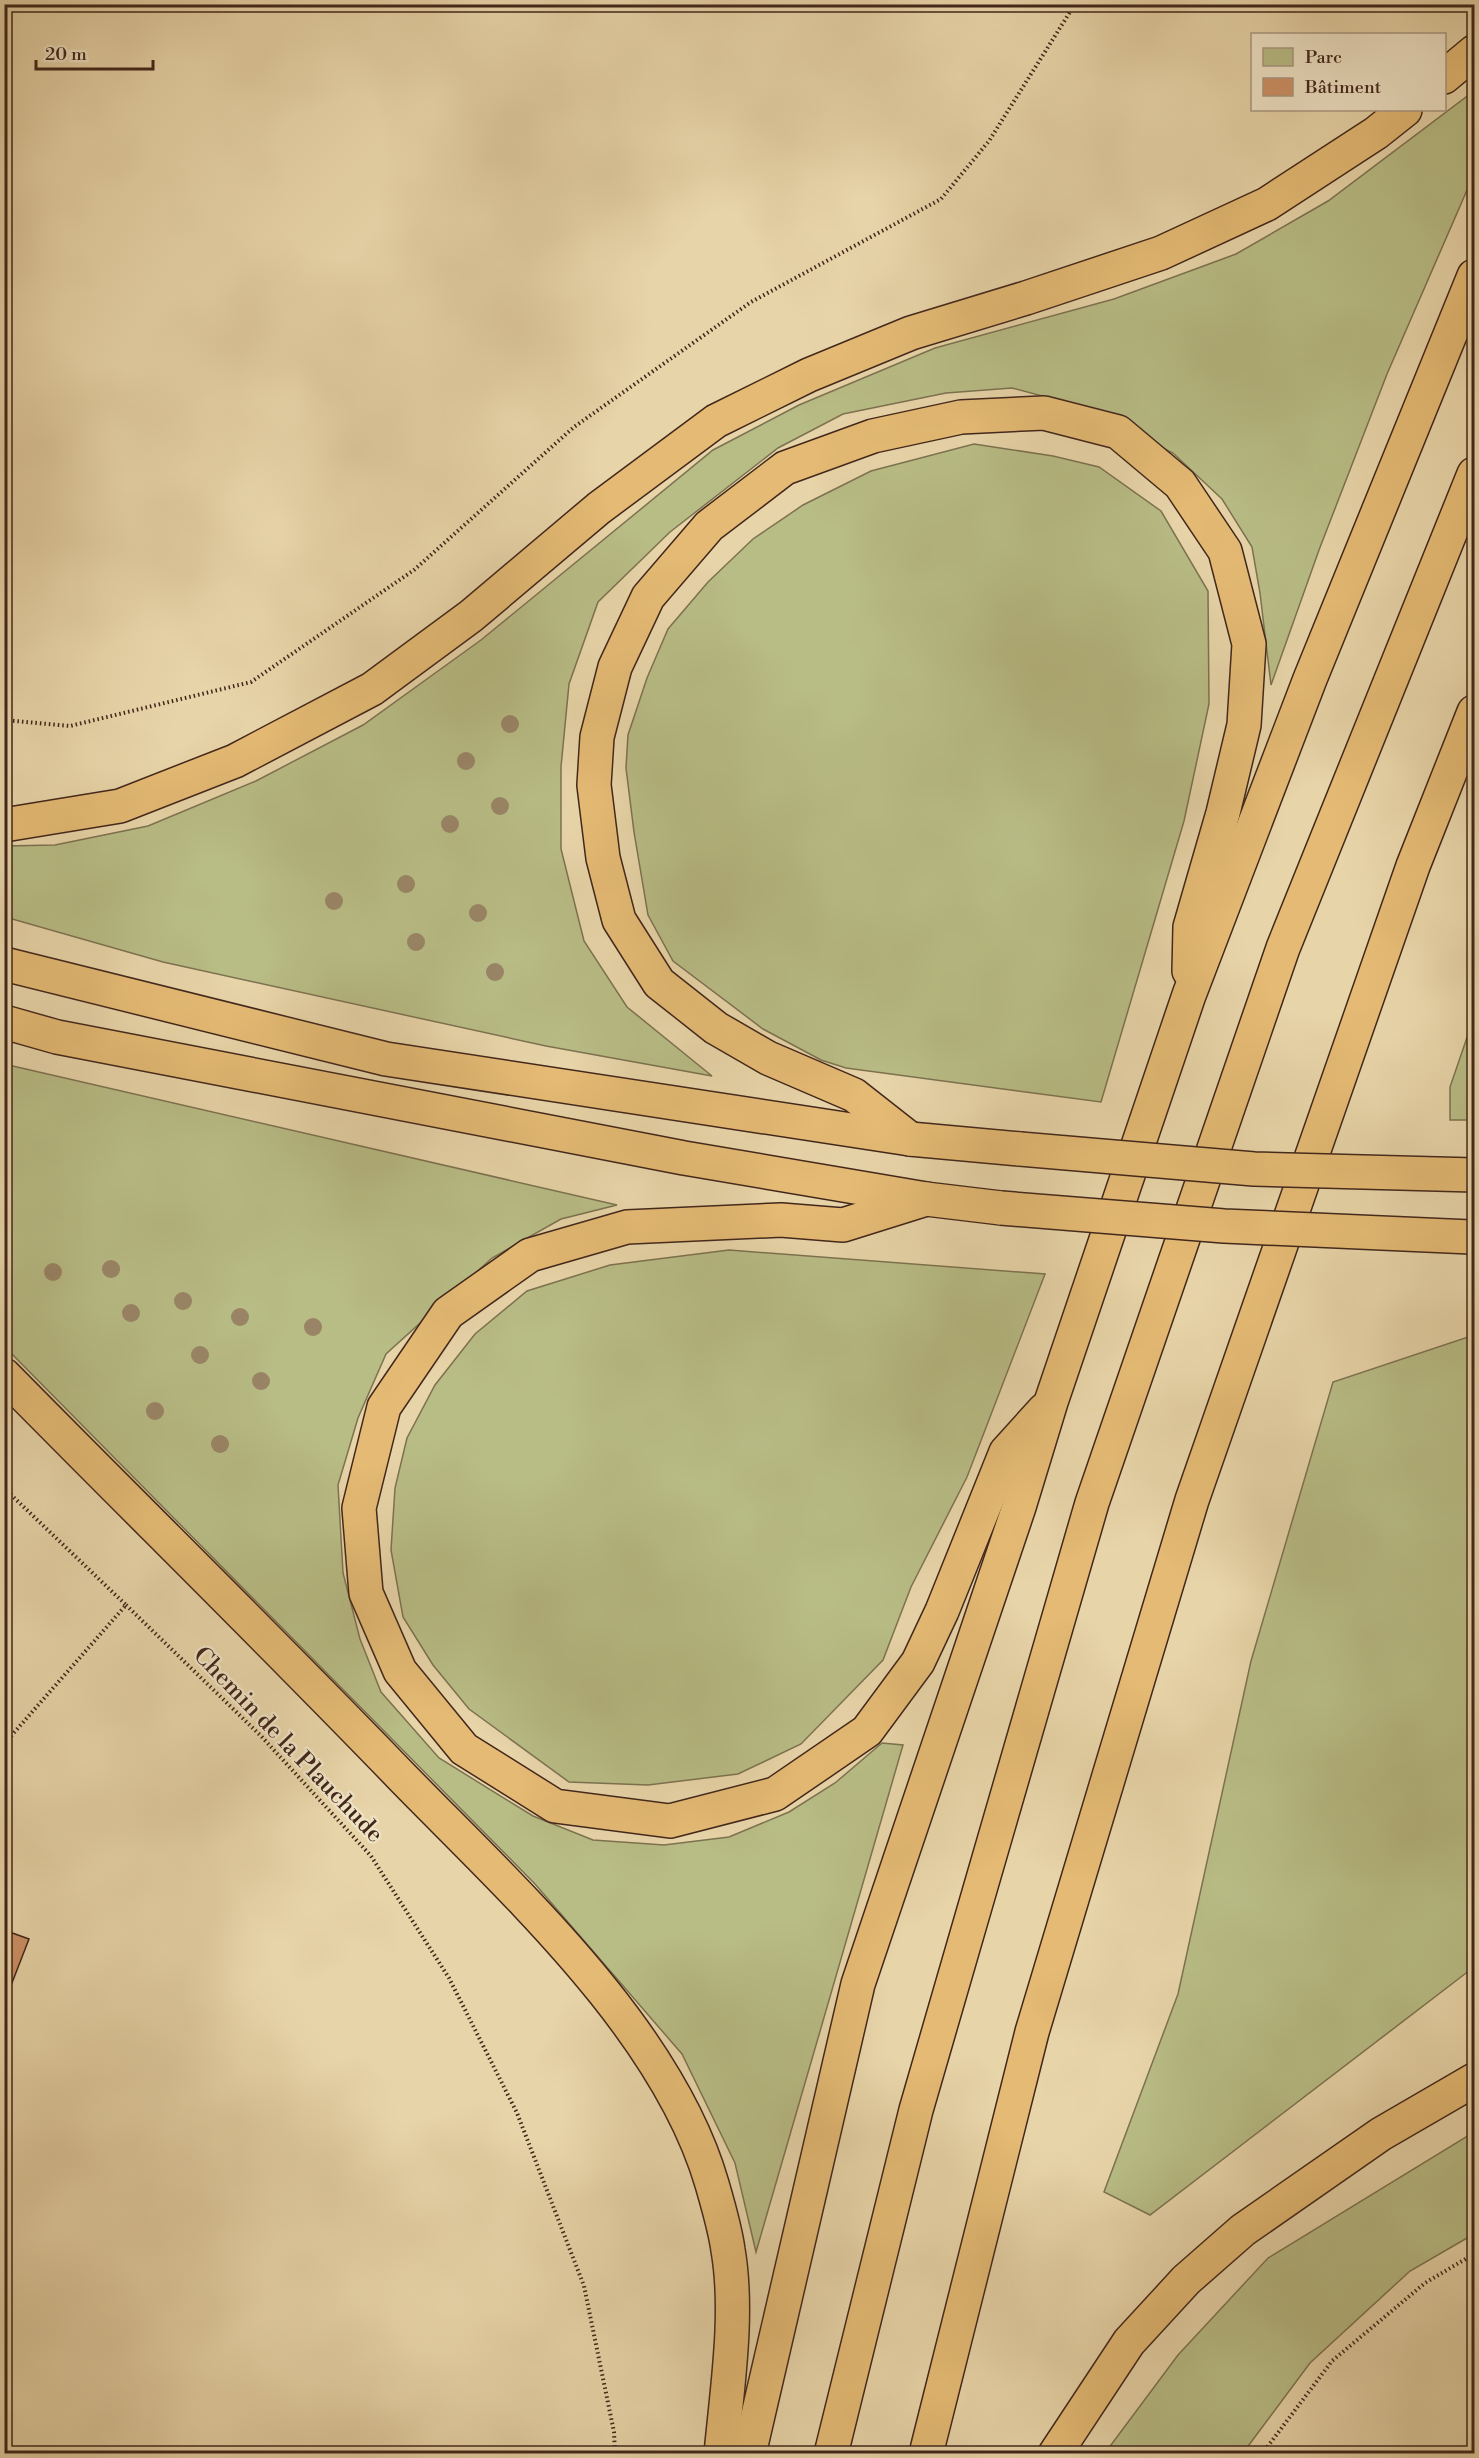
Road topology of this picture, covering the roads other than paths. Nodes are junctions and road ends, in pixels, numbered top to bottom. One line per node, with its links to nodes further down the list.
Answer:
1 (1474, 52): 2 (highway)
2 (1446, 75)
3 (1404, 111): 7 (highway)
4 (1474, 276): 9 (highway)
5 (1474, 474): 20 (highway)
6 (1474, 712): 21 (highway)
7 (4, 825)
8 (4, 964): 11 (highway)
9 (1189, 995): 11 (highway); 16 (highway)
10 (4, 1022): 13 (highway)
11 (910, 1139): 12 (highway, bridge)
12 (1474, 1175)
13 (926, 1199): 14 (highway, bridge); 16 (highway)
14 (1473, 1237)
15 (4, 1375): 18 (highway)
16 (1051, 1402): 19 (highway)
17 (1474, 2080): 22 (highway)
18 (721, 2454)
19 (749, 2454)
20 (831, 2454)
21 (926, 2454)
22 (1054, 2454)

